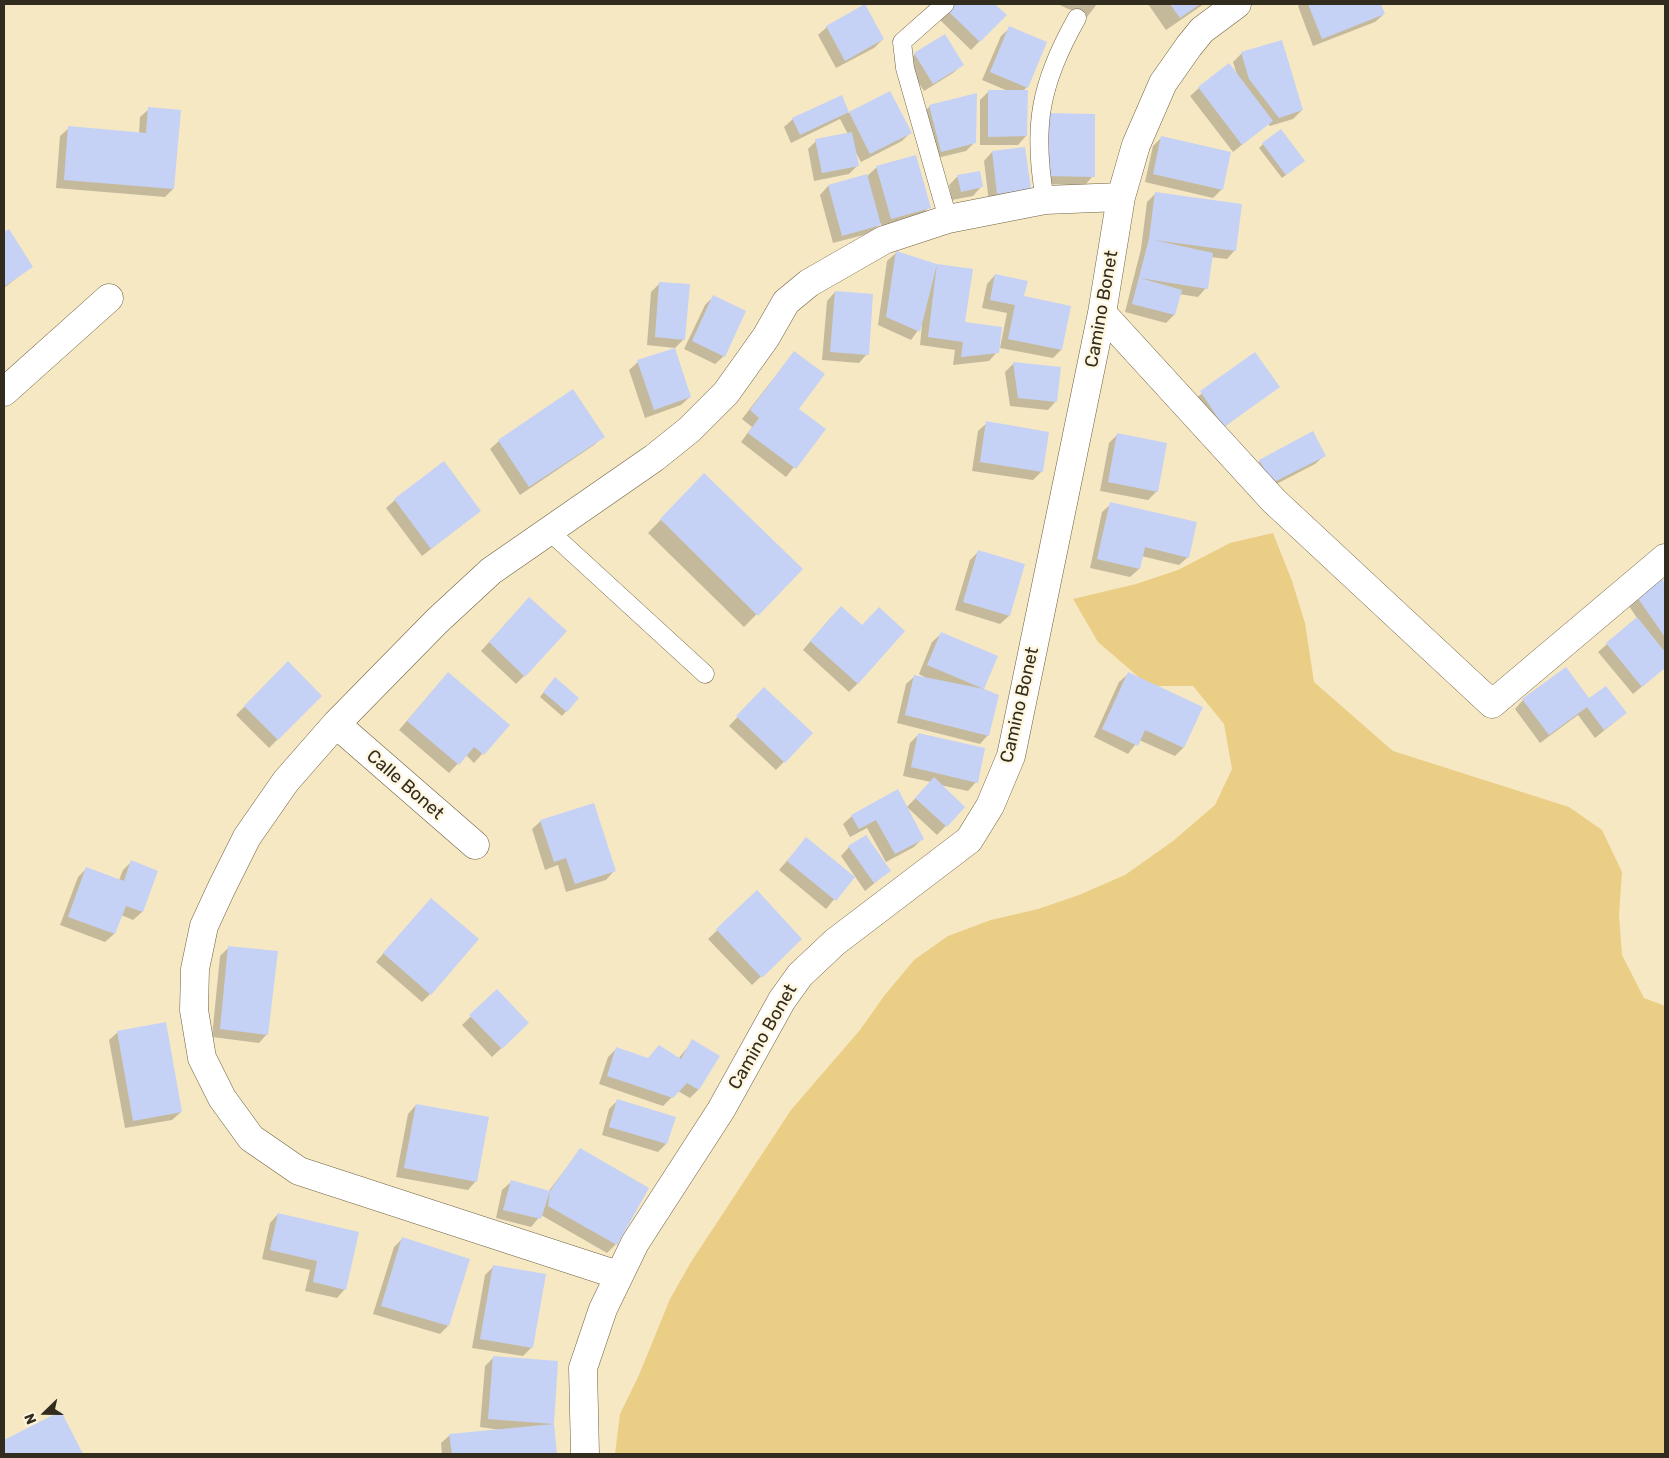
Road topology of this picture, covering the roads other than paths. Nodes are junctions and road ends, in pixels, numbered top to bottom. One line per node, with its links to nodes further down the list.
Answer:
1 (945, 4): 6 (lane)
2 (1237, 4): 4 (street, Camino Bonet)
3 (1077, 18): 5 (lane)
4 (1121, 197): 5 (street); 8 (street, Camino Bonet)
5 (1045, 200): 6 (street)
6 (948, 218): 10 (street)
7 (110, 298): 9 (street)
8 (1102, 313): 11 (street); 15 (street, Camino Bonet)
9 (4, 392)
10 (549, 531): 12 (lane); 13 (street)
11 (1665, 558)
12 (705, 674)
13 (336, 724): 14 (street, Calle Bonet); 15 (street)
14 (475, 845)
15 (618, 1275): 16 (street, Camino Bonet)
16 (585, 1454)

